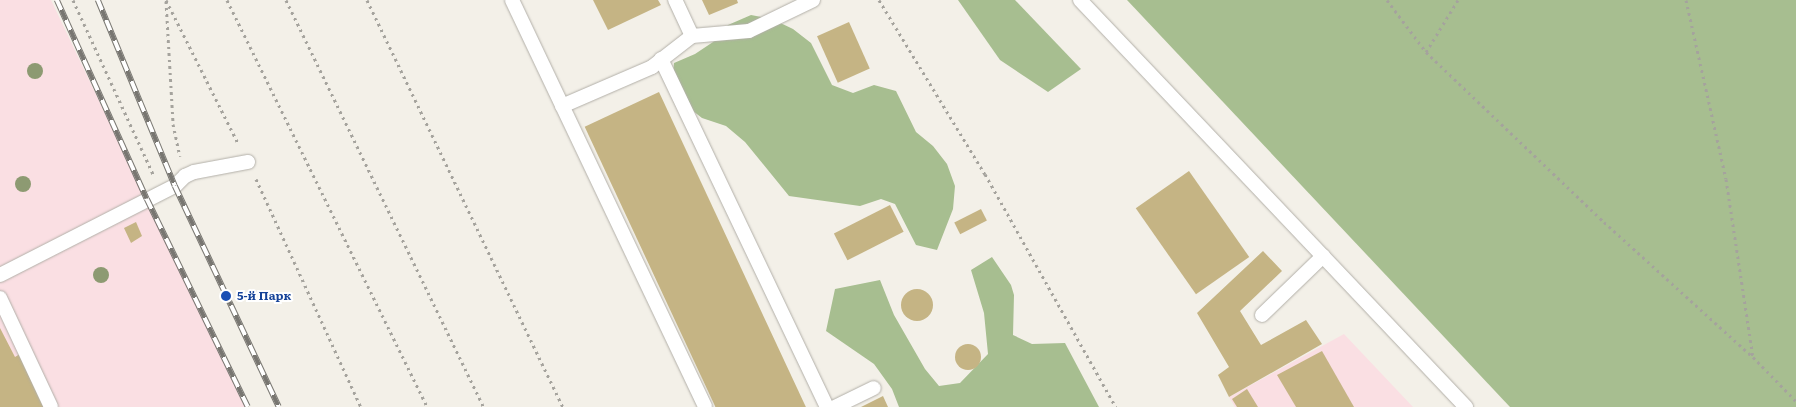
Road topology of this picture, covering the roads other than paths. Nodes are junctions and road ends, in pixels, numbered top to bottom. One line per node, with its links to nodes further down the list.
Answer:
1 (512, 0): 7 (lane)
2 (675, 0): 5 (lane)
3 (813, 0): 5 (lane)
4 (1080, 0): 9 (lane)
5 (692, 36): 6 (lane)
6 (661, 59): 7 (lane); 16 (lane)
7 (562, 106): 15 (lane)
8 (248, 162): 10 (lane)
9 (1323, 256): 12 (lane); 18 (lane)
10 (0, 275)
11 (0, 298): 14 (lane)
12 (1262, 314)
13 (874, 388): 17 (lane)
14 (51, 407)
15 (705, 407)
16 (826, 407)
17 (835, 407)
18 (1466, 407)

